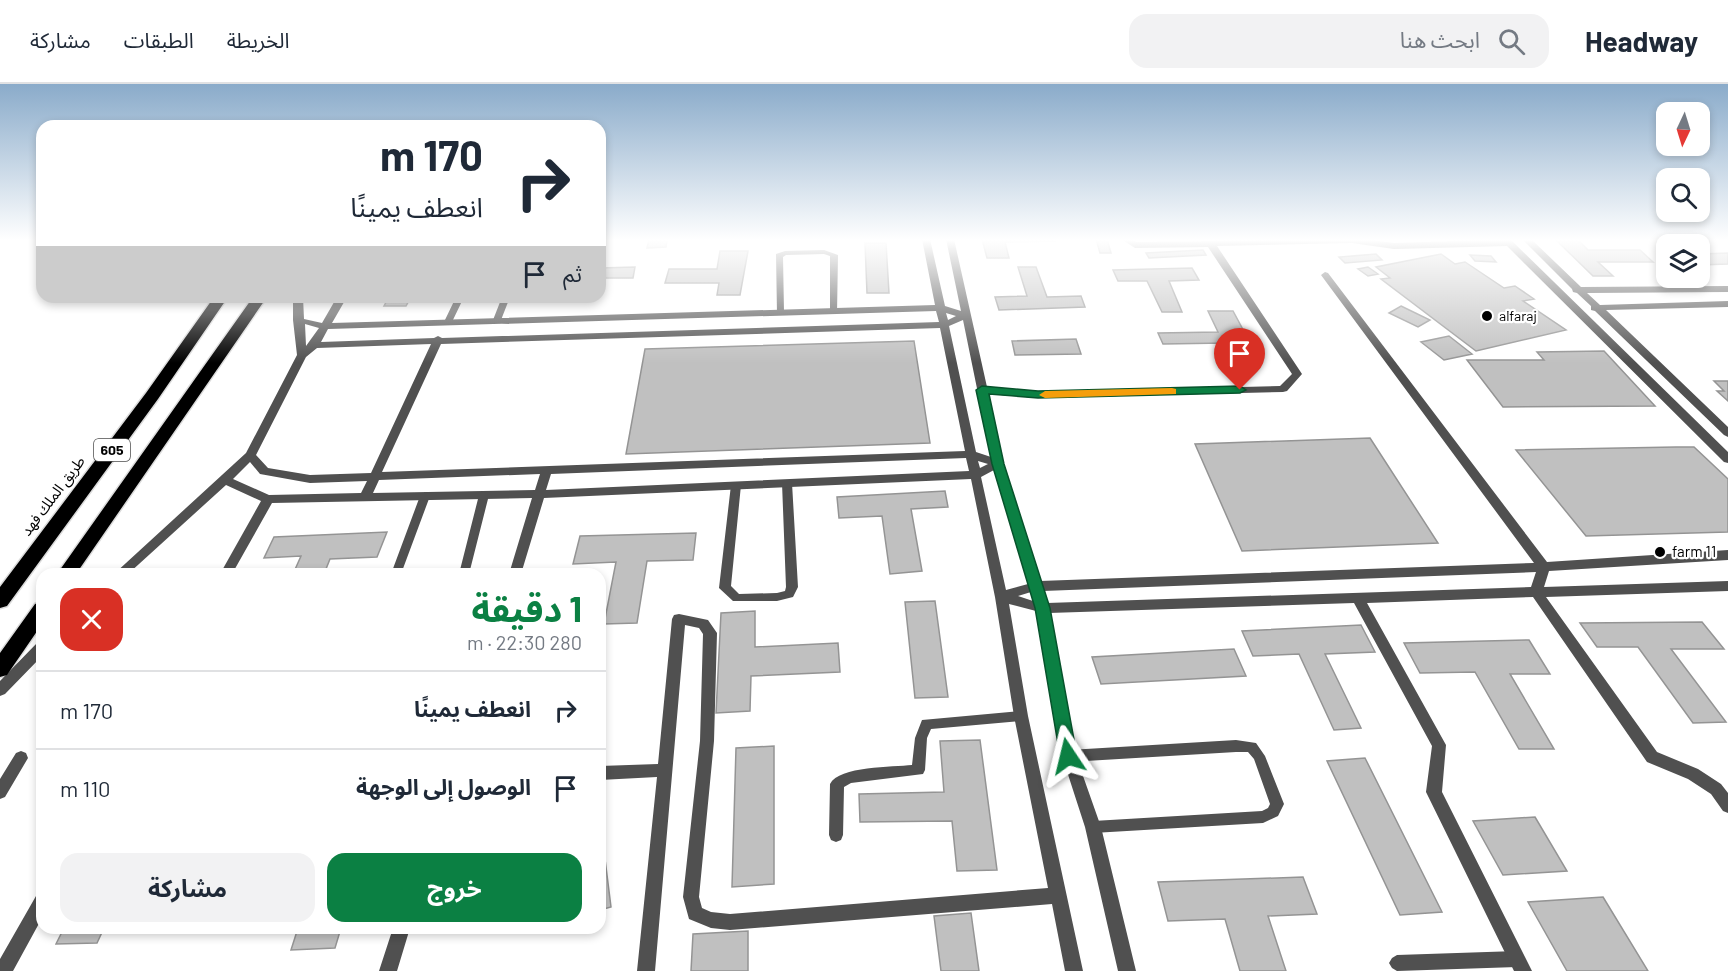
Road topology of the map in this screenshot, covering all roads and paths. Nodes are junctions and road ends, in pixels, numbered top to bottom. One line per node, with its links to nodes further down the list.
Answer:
1 (779, 280): 23 (lane)
2 (834, 280): 22 (lane)
3 (935, 280): 20 (street)
4 (958, 280): 24 (street)
5 (1235, 280): 33 (street)
6 (1329, 280): 53 (street)
7 (1548, 280): 9 (street)
8 (1569, 280): 11 (street)
9 (1554, 286): 11 (street); 21 (street)
10 (1728, 289): 11 (street)
11 (1579, 290): 19 (street)
12 (217, 303): 65 (highway, طريق الملك فهد / 605)
13 (256, 303): 54 (highway, 605)
14 (298, 303): 25 (street)
15 (338, 303): 29 (street)
16 (457, 303): 27 (lane)
17 (504, 303): 26 (lane)
18 (1728, 304): 19 (street)
19 (1598, 307): 21 (street); 34 (street)
20 (941, 308): 22 (street); 24 (street); 28 (street)
21 (1577, 308): 39 (street)
22 (834, 310): 23 (street)
23 (780, 312): 26 (street)
24 (965, 316): 28 (street); 33 (street)
25 (298, 320): 29 (street); 32 (street)
26 (497, 320): 27 (street)
27 (448, 322): 29 (street)
28 (945, 325): 30 (street); 37 (street)
29 (325, 326): 31 (street)
30 (438, 339): 31 (street); 42 (street)
31 (314, 345): 32 (street)
32 (302, 355): 38 (street)
33 (982, 390): 40 (street)
34 (1707, 413): 35 (street); 36 (street)
35 (1728, 421)
36 (1728, 432)
37 (970, 454): 40 (street); 41 (street); 43 (street)
38 (250, 455): 42 (street); 44 (street)
39 (1728, 459)
40 (998, 464): 43 (street); 60 (street)
41 (547, 469): 42 (street); 47 (street)
42 (375, 475): 49 (street)
43 (975, 475): 45 (street); 63 (street)
44 (225, 480): 51 (street); 55 (street)
45 (787, 483): 46 (street); 46 (lane)
46 (736, 485): 47 (street)
47 (541, 494): 48 (street); 59 (street)
48 (484, 495): 50 (street); 58 (lane)
49 (366, 496): 50 (street); 51 (street)
50 (424, 496): 57 (lane)
51 (268, 500): 56 (street)
52 (1728, 555): 53 (street)
53 (1544, 567): 60 (street); 62 (street)
54 (70, 568)
55 (127, 568)
56 (229, 568)
57 (398, 568)
58 (466, 568)
59 (517, 568)
60 (1036, 586): 63 (street); 66 (street)
61 (1728, 586): 62 (street)
62 (1536, 592): 64 (street); 77 (street)
63 (1001, 597): 66 (street); 71 (street)
64 (1358, 599): 66 (street); 84 (street)
65 (0, 601)
66 (1042, 608): 72 (street)
67 (36, 618): 69 (highway)
68 (36, 653): 70 (street)
69 (0, 669)
70 (0, 690)
71 (1021, 716): 79 (lane); 80 (street)
72 (1068, 756): 78 (street); 78 (lane)
73 (21, 758): 76 (street)
74 (664, 770): 75 (street); 80 (street); 87 (street)
75 (606, 773)
76 (0, 792)
77 (1728, 806)
78 (1092, 827): 89 (street)
79 (836, 836)
80 (1059, 895): 88 (street)
81 (36, 913): 85 (street)
82 (400, 934): 86 (street)
83 (1398, 963): 84 (lane)
84 (1520, 965)
85 (3, 971)
86 (388, 971)
87 (646, 971)
88 (1074, 971)
89 (1127, 971)

